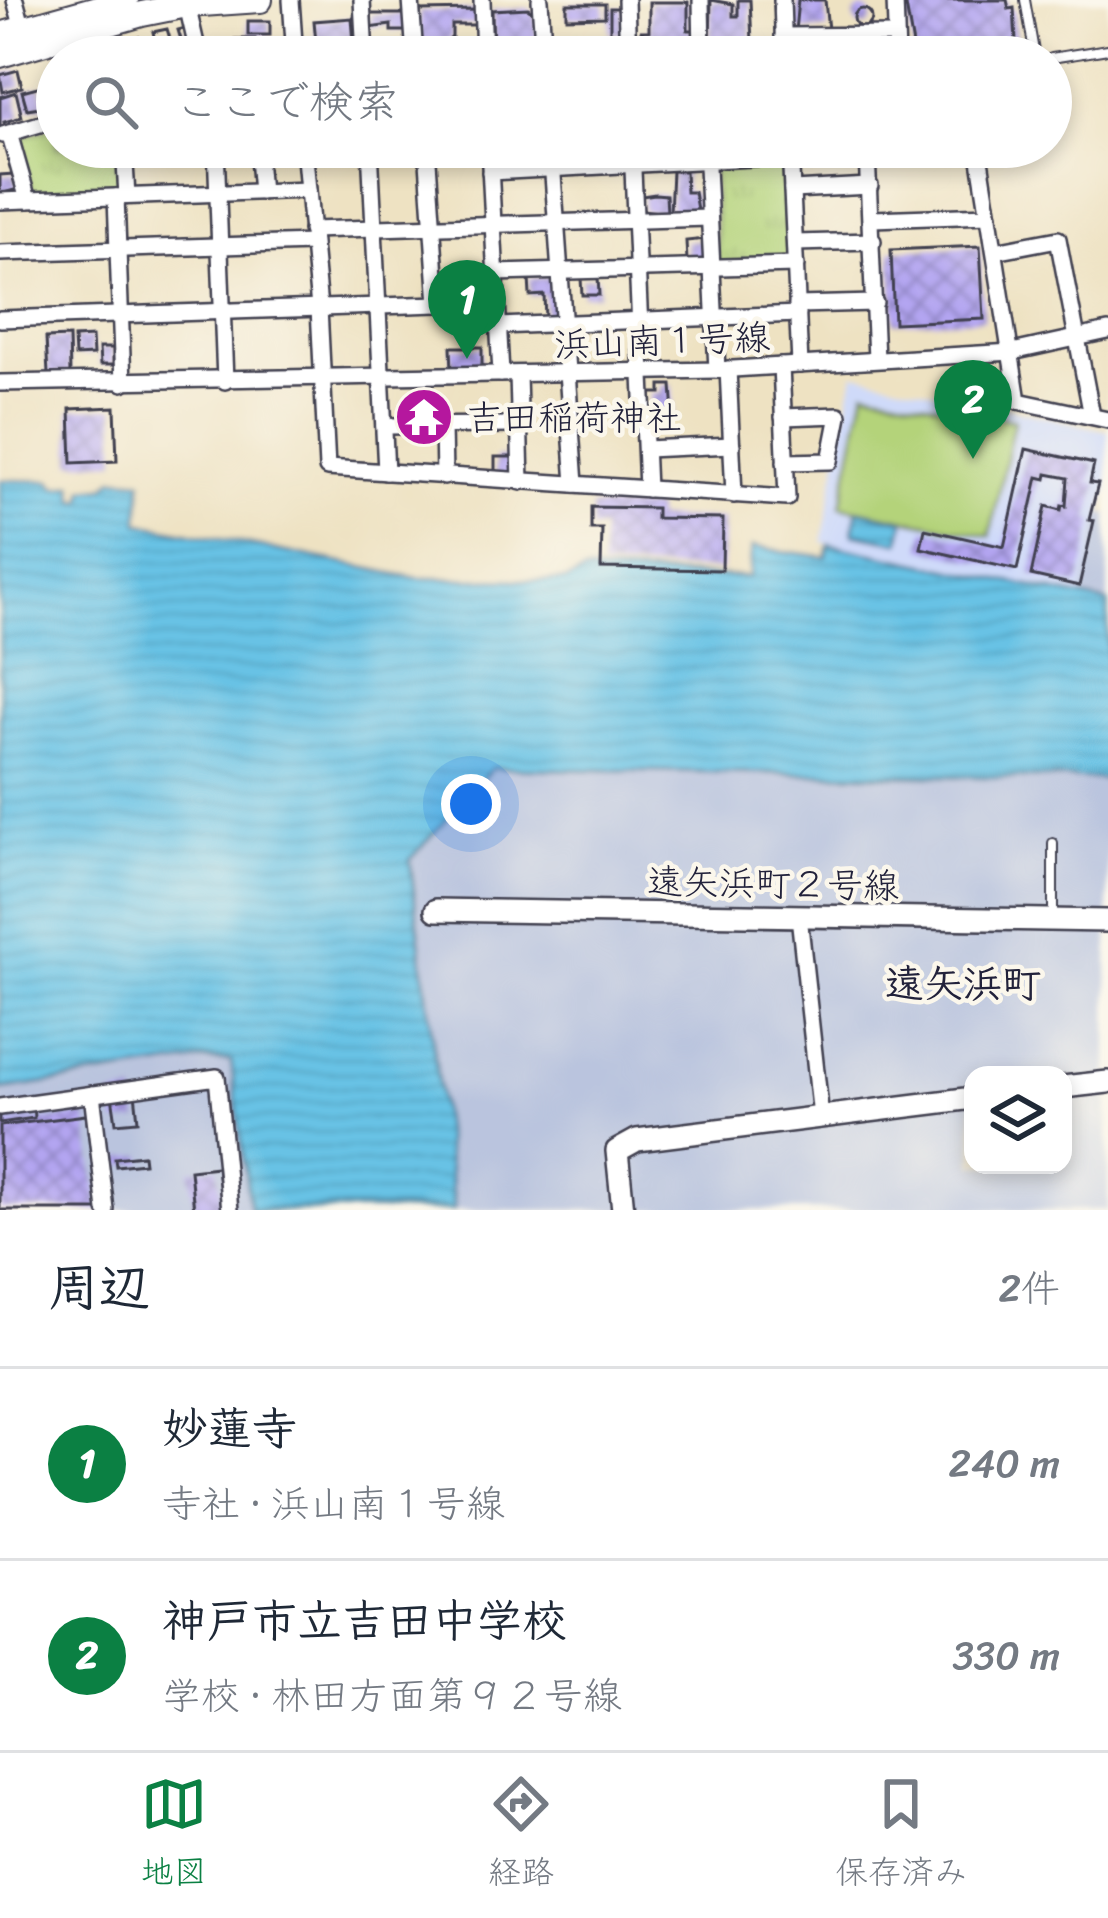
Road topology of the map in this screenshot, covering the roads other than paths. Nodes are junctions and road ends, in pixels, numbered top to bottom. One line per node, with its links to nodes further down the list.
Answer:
1 (15, 0): 16 (street)
2 (126, 0): 14 (main road)
3 (260, 0): 15 (main road)
4 (291, 0): 20 (street)
5 (362, 0): 21 (street)
6 (411, 0): 22 (street)
7 (482, 0): 23 (street)
8 (540, 0): 24 (street)
9 (626, 0): 25 (street)
10 (701, 0): 26 (street)
11 (782, 0): 27 (street)
12 (895, 0): 17 (street)
13 (1025, 0): 28 (lane)
14 (96, 4): 16 (main road)
15 (187, 5): 18 (main road); 19 (street)
16 (12, 32)
17 (895, 34): 27 (street)
18 (71, 36)
19 (195, 36)
20 (294, 36)
21 (364, 36)
22 (414, 36)
23 (483, 36)
24 (543, 36)
25 (627, 36)
26 (702, 36)
27 (783, 36)
28 (1031, 36)
29 (36, 45): 31 (main road)
30 (1108, 49): 32 (lane)
31 (0, 55)
32 (1072, 55)
33 (36, 125): 34 (street)
34 (5, 134): 55 (street)
35 (123, 168): 54 (street)
36 (218, 168): 53 (street)
37 (259, 168): 52 (street)
38 (306, 168): 50 (street)
39 (371, 168): 64 (street)
40 (429, 168): 63 (street)
41 (490, 168): 48 (street)
42 (553, 168): 48 (street); 61 (street)
43 (634, 168): 60 (street)
44 (707, 168): 58 (street)
45 (791, 168): 51 (street)
46 (868, 168): 49 (street)
47 (981, 168): 57 (street)
48 (490, 172): 62 (street)
49 (870, 187): 51 (street); 59 (street)
50 (308, 190): 52 (street); 65 (street)
51 (792, 190): 67 (street)
52 (261, 192): 53 (street)
53 (220, 193): 54 (street); 68 (street)
54 (122, 197): 55 (street); 69 (street)
55 (28, 200): 56 (street)
56 (0, 201)
57 (989, 214): 59 (street); 70 (street)
58 (709, 218): 60 (street); 73 (street)
59 (872, 219): 66 (street)
60 (636, 220): 61 (street); 74 (street)
61 (558, 222): 62 (street); 75 (street)
62 (493, 224): 63 (street); 76 (street)
63 (434, 226): 64 (street); 79 (street)
64 (375, 228): 65 (street); 80 (street)
65 (312, 237): 68 (street); 81 (street)
66 (873, 241): 67 (street); 78 (street)
67 (794, 243): 72 (street)
68 (221, 246): 69 (street); 83 (street)
69 (118, 249): 71 (street); 84 (street)
70 (995, 251): 91 (street); 92 (street)
71 (0, 253)
72 (796, 265): 73 (street); 82 (street)
73 (712, 267): 74 (street); 85 (street)
74 (638, 269): 75 (street); 87 (street)
75 (562, 271): 76 (street); 88 (street)
76 (496, 273): 77 (street)
77 (497, 302): 79 (street); 89 (street)
78 (875, 303): 82 (street); 93 (street)
79 (438, 304): 80 (street)
80 (379, 306): 81 (street); 98 (street)
81 (319, 308): 83 (street); 101 (street)
82 (798, 310): 85 (street); 94 (street)
83 (221, 311): 84 (street); 102 (street)
84 (119, 315): 86 (street); 104 (street)
85 (714, 317): 87 (street); 96 (street)
86 (0, 319)
87 (640, 319): 88 (street); 97 (street)
88 (566, 323): 89 (street); 100 (street)
89 (498, 326): 99 (street)
90 (1108, 331): 91 (street, 浜山南１号線)
91 (1077, 339): 92 (street, 浜山南１号線); 106 (street)
92 (1012, 352): 93 (street, 浜山南１号線); 106 (street)
93 (876, 359): 94 (street, 浜山南１号線)
94 (800, 365): 95 (street, 浜山南１号線)
95 (781, 366): 96 (street, 浜山南１号線); 105 (street)
96 (723, 369): 97 (street, 浜山南１号線); 110 (street)
97 (643, 372): 100 (street, 浜山南１号線); 111 (street)
98 (383, 374): 99 (street, 浜山南１号線); 101 (street, 浜山南１号線); 108 (street)
99 (509, 374): 100 (street, 浜山南１号線); 107 (street)
100 (570, 374): 116 (street)
101 (324, 377): 102 (street, 浜山南１号線); 113 (street)
102 (224, 381): 104 (street, 浜山南１号線)
103 (0, 383): 104 (street, 浜山南１号線)
104 (123, 383)
105 (783, 417): 112 (street); 112 (street)
106 (1100, 418)
107 (519, 424): 109 (street); 115 (street)
108 (385, 426): 109 (street); 113 (street)
109 (443, 426): 114 (street)
110 (732, 445): 111 (street); 118 (street)
111 (646, 448): 117 (street)
112 (785, 462): 118 (street)
113 (386, 472): 114 (street)
114 (444, 477): 115 (street)
115 (521, 482): 116 (street)
116 (575, 484): 117 (street)
117 (647, 489): 118 (street)
118 (734, 495)
119 (1053, 842): 122 (lane)
120 (436, 910): 121 (street, 遠矢浜町２号線)
121 (799, 916): 122 (street, 遠矢浜町２号線); 129 (street)
122 (1053, 920): 123 (street, 遠矢浜町２号線)
123 (1108, 921)
124 (1108, 1082): 125 (street)
125 (1072, 1087)
126 (92, 1094): 128 (street); 130 (street); 131 (street)
127 (964, 1100): 129 (street)
128 (0, 1107)
129 (821, 1117): 132 (street)
130 (106, 1210)
131 (230, 1210)
132 (623, 1210)

